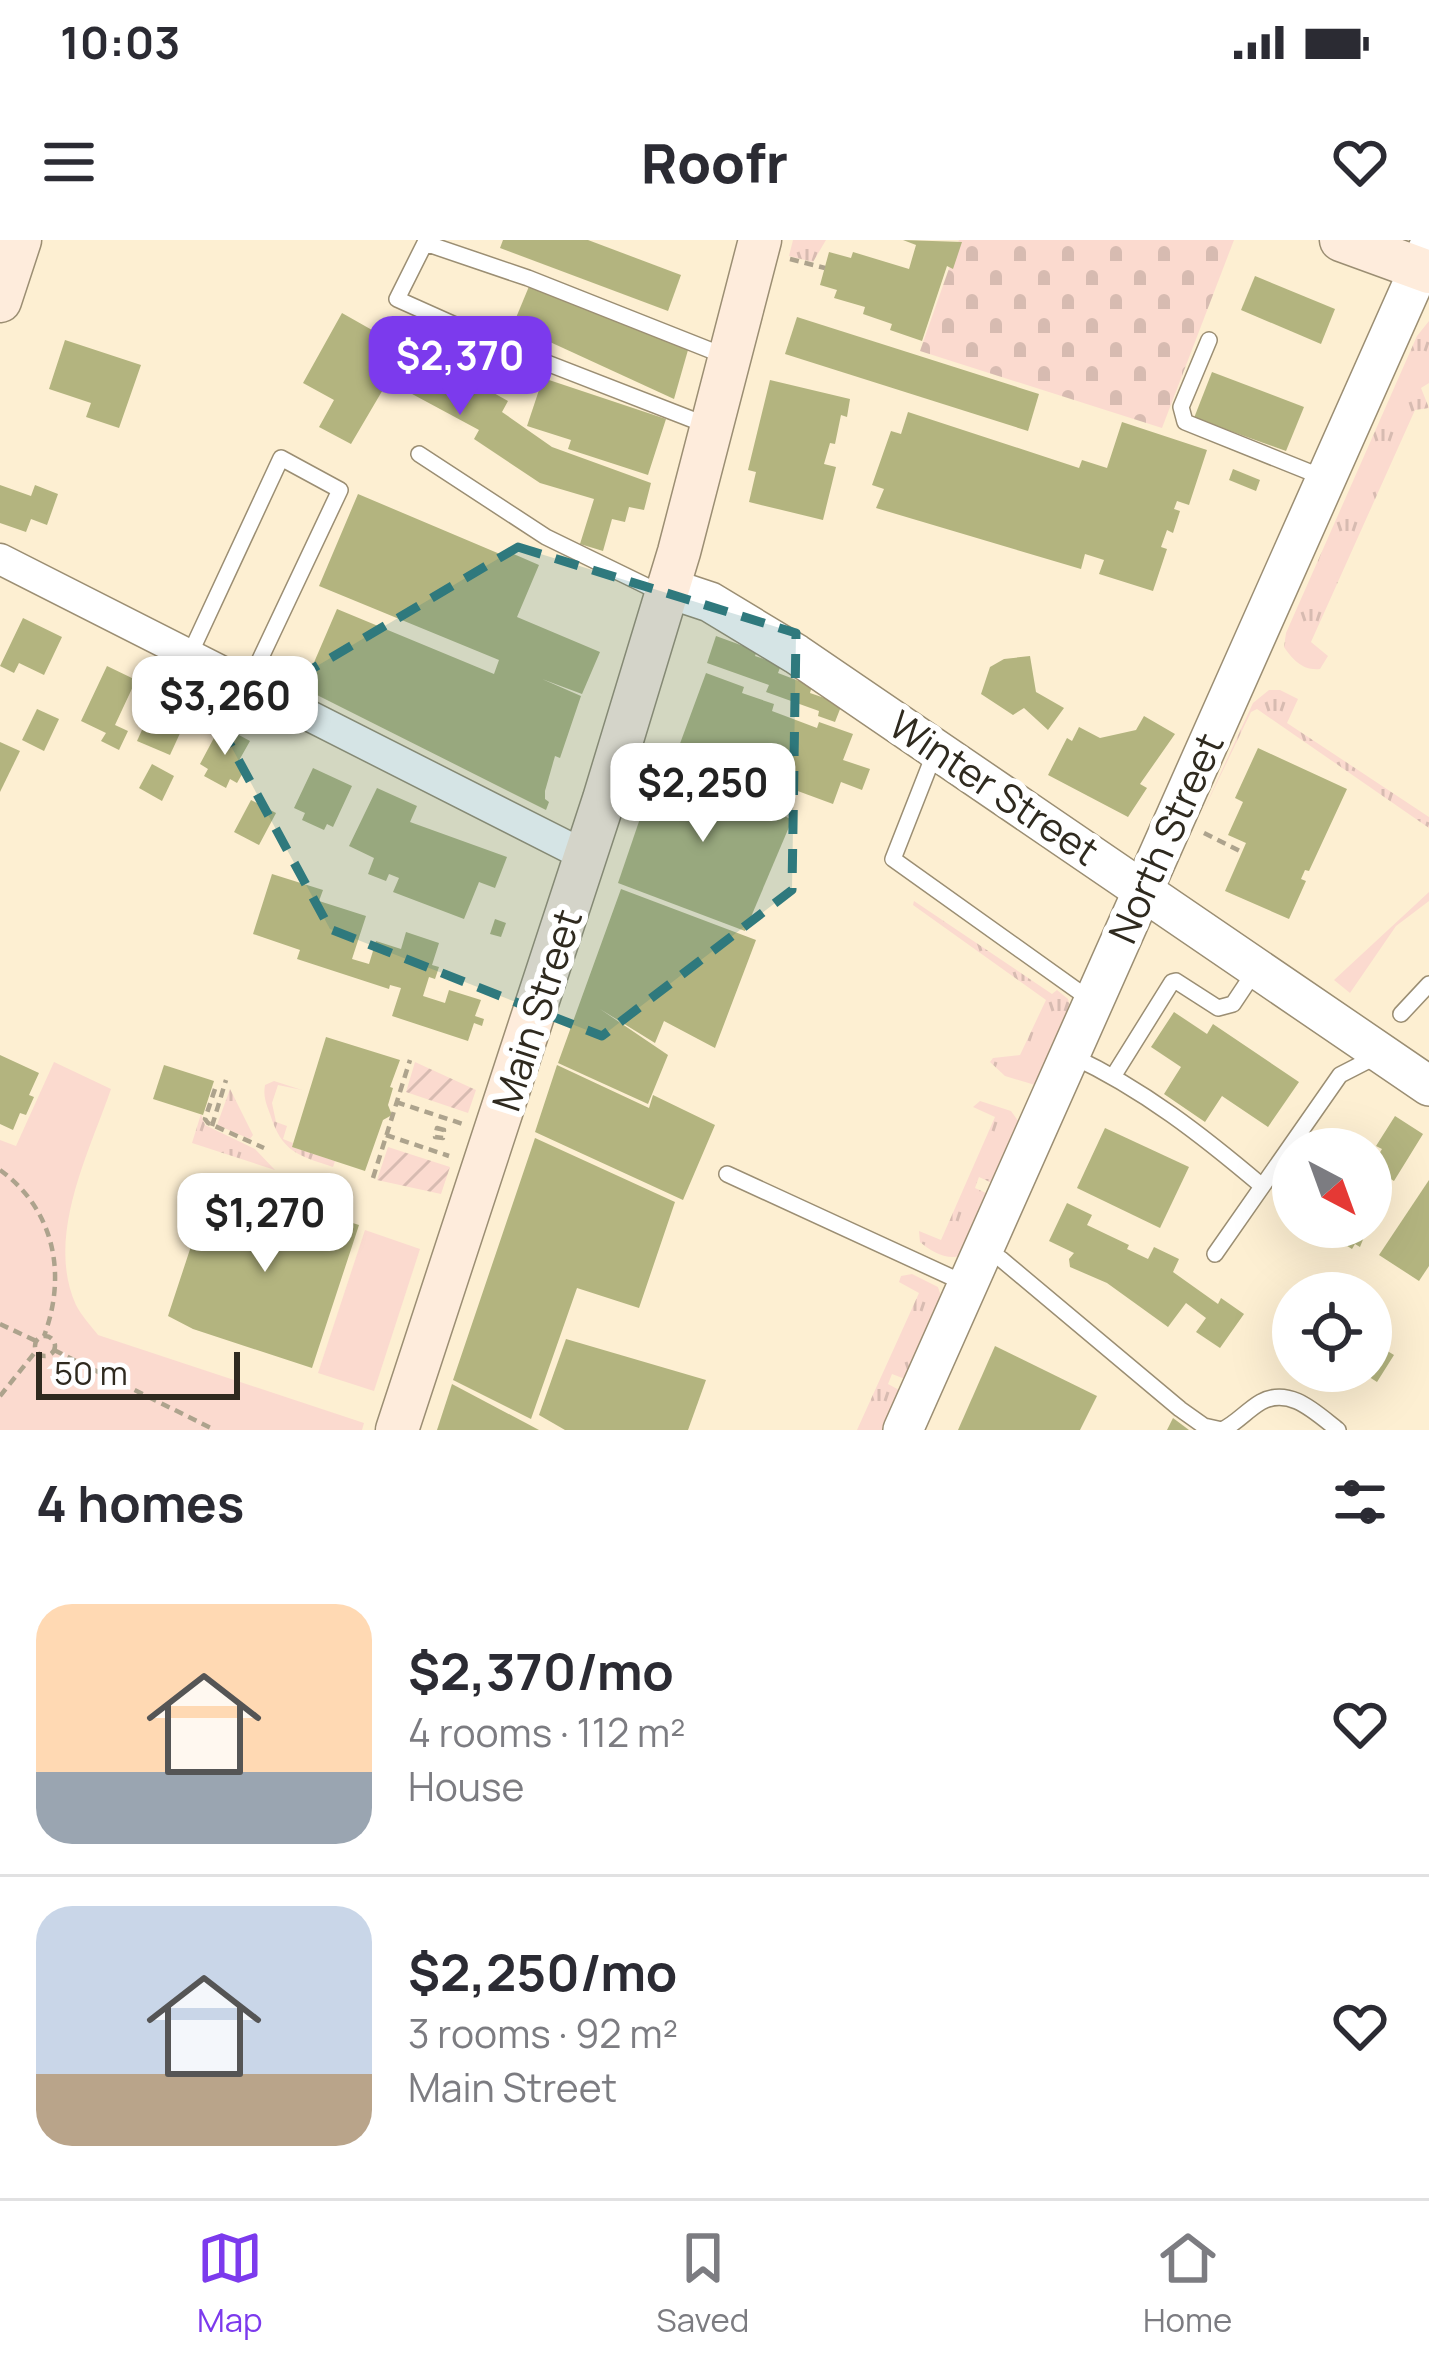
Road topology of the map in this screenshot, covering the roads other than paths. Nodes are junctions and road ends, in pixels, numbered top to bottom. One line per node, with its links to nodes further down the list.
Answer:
1 (20, 240): 5 (main road)
2 (1340, 240): 4 (main road)
3 (772, 249): 7 (main road, Main Street)
4 (1426, 263): 10 (street, North Street)
5 (0, 302)
6 (1209, 340): 10 (lane)
7 (730, 358): 8 (main road, Main Street); 8 (lane)
8 (712, 427): 12 (main road, Main Street)
9 (419, 454): 12 (lane)
10 (1327, 479): 17 (street, North Street)
11 (0, 560): 13 (street)
12 (667, 592): 15 (street, Winter Street); 16 (main road, Main Street)
13 (189, 656): 14 (street); 14 (lane)
14 (247, 687): 16 (street)
15 (937, 749): 17 (street, Winter Street); 20 (lane)
16 (586, 856): 30 (main road, Main Street)
17 (1143, 888): 18 (street, Winter Street); 20 (street, North Street)
18 (1258, 967): 22 (street, Winter Street); 24 (lane)
19 (1429, 984): 21 (lane)
20 (1094, 1002): 23 (street, North Street)
21 (1401, 1014)
22 (1382, 1053): 25 (street, Winter Street); 27 (lane)
23 (1069, 1055): 24 (lane); 29 (street, North Street)
24 (1114, 1075): 27 (lane)
25 (1429, 1086)
26 (727, 1174): 29 (lane)
27 (1262, 1186): 28 (lane)
28 (1215, 1254)
29 (975, 1268): 31 (street, North Street); 32 (lane)
30 (397, 1430)
31 (903, 1430)
32 (1222, 1430): 33 (lane)
33 (1338, 1430)

